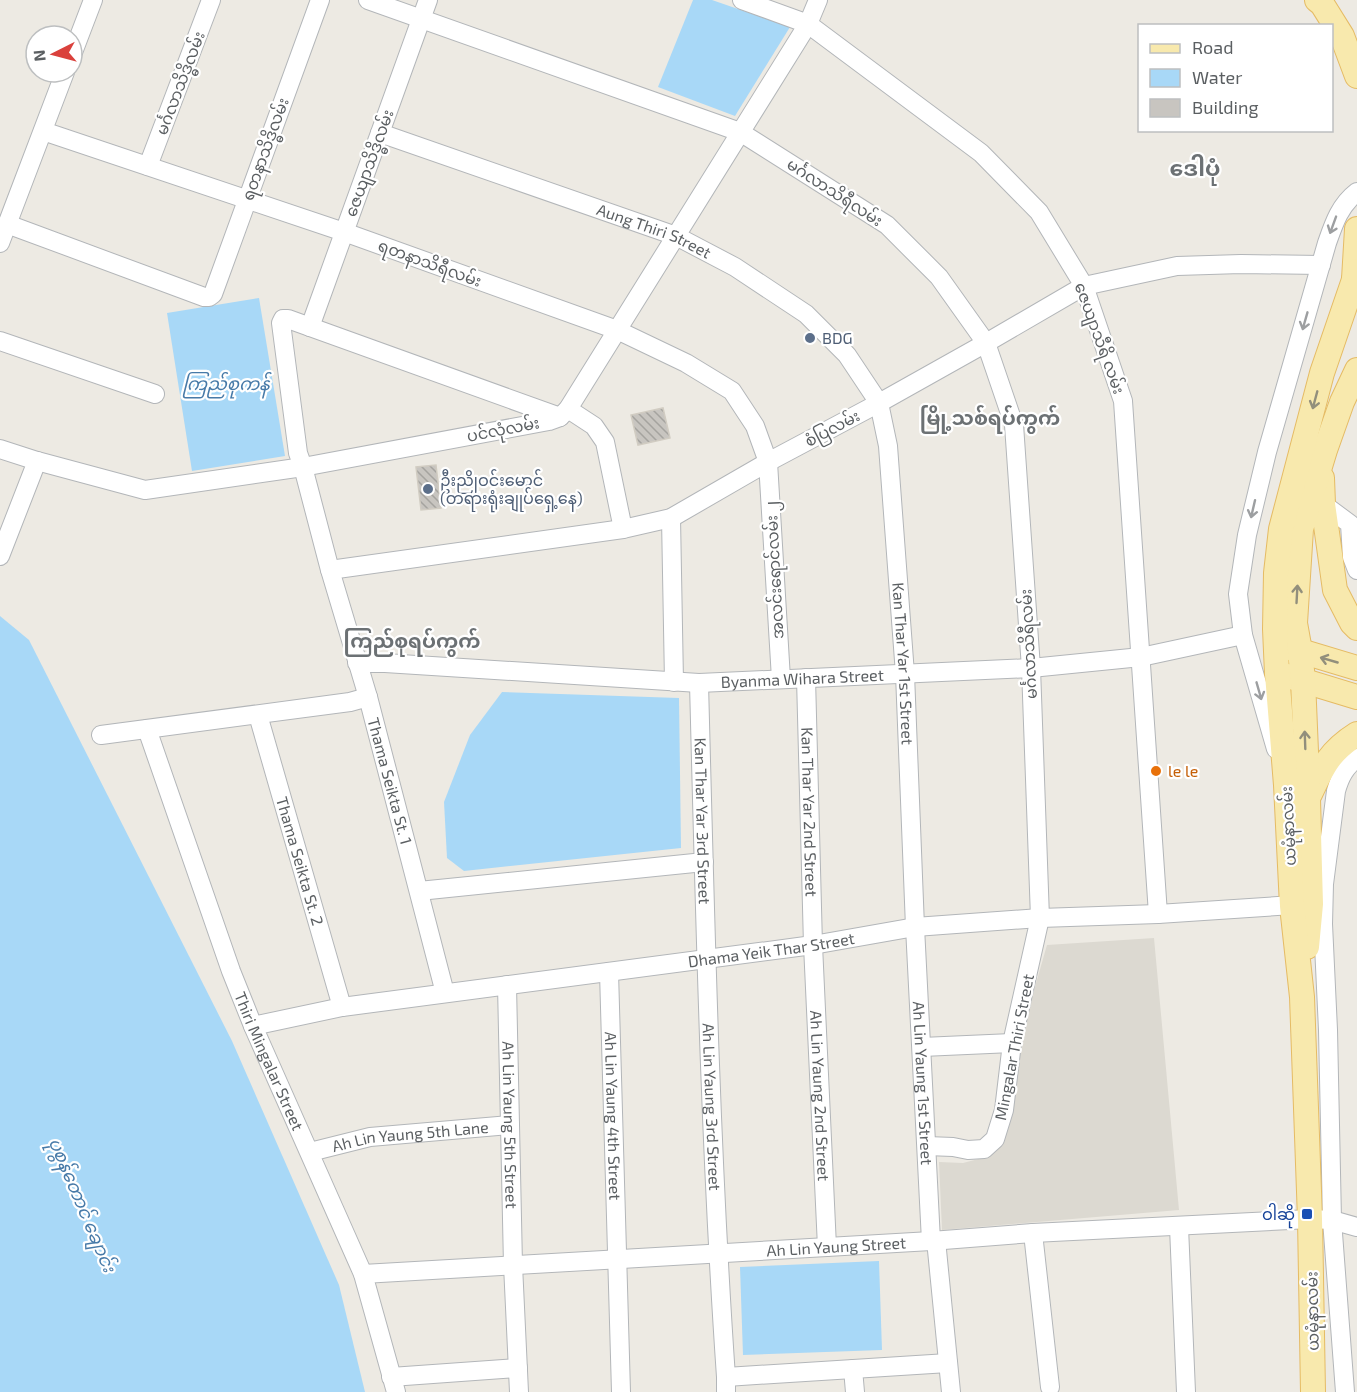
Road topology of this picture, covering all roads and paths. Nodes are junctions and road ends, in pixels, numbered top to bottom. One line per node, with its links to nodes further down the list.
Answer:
1 (93, 0): 10 (street)
2 (211, 0): 17 (street, မင်္ဂလာသိဒ္ဓိလမ်း)
3 (320, 0): 19 (street, ရတနာသိဒ္ဓိလမ်း)
4 (368, 0): 9 (street, မင်္ဂလာသိရီလမ်း)
5 (428, 0): 9 (street, ဇေယျာသိဒ္ဓိလမ်း)
6 (742, 0): 11 (street, ဇေယျာသီရိ လမ်း)
7 (818, 0): 11 (street)
8 (1317, 0): 12 (main road)
9 (421, 19): 15 (street, မင်္ဂလာသိရီလမ်း); 16 (street, ဇေယျာသိဒ္ဓိလမ်း)
10 (84, 24)
11 (808, 24): 15 (street); 27 (street, ဇေယျာသီရိ လမ်း)
12 (1357, 76)
13 (61, 84): 14 (street)
14 (43, 131): 17 (street, ရတနာသိရီလမ်း); 20 (street)
15 (740, 132): 23 (street); 31 (street, မင်္ဂလာသိရီလမ်း)
16 (380, 133): 22 (street, ဇေယျာသိဒ္ဓိလမ်း); 23 (street, Aung Thiri Street)
17 (148, 166): 19 (street, ရတနာသိရီလမ်း)
18 (1357, 192): 25 (street, one-way to 25)
19 (248, 199): 20 (street, ရတနာသိဒ္ဓိလမ်း); 22 (street, ရတနာသိရီလမ်း)
20 (7, 224): 24 (street)
21 (1357, 229): 26 (main road, ယမုံနာလမ်း)
22 (344, 232): 28 (street, ဇေယျာသိဒ္ဓိလမ်း); 29 (street, ရတနာသိရီလမ်း)
23 (676, 236): 29 (street); 34 (street, Aung Thiri Street)
24 (0, 243)
25 (1321, 265): 27 (street, စံပြလမ်း); 49 (street, one-way to 49)
26 (1355, 275): 50 (main road, ယမုံနာလမ်း, one-way to 50)
27 (1084, 286): 31 (street, စံပြလမ်း); 52 (street, ဇေယျာသီရိ လမ်း)
28 (310, 327): 35 (street); 40 (street, Thama Seikta St. 1)
29 (617, 330): 35 (street); 39 (street, ရတနာသိရီလမ်း)
30 (0, 341): 33 (street)
31 (986, 343): 34 (street, စံပြလမ်း); 54 (street, မင်္ဂလာသိရီလမ်း)
32 (1357, 370): 38 (main road)
33 (155, 394)
34 (879, 403): 39 (street, စံပြလမ်း); 56 (street, Kan Thar Yar 1st Street)
35 (564, 413): 40 (street, ပင်လုံလမ်း); 44 (street)
36 (0, 449): 37 (street, ပင်လုံလမ်း)
37 (37, 461): 40 (street, ပင်လုံလမ်း); 45 (street)
38 (1322, 461): 41 (main road); 51 (main road, one-way to 38)
39 (768, 462): 42 (street, စံပြလမ်း); 59 (street, အလင်းရောင်လမ်း ၂)
40 (303, 467): 46 (street, Thama Seikta St. 1)
41 (1323, 504): 43 (street); 48 (main road)
42 (671, 518): 44 (street, စံပြလမ်း); 61 (street)
43 (1353, 523): 47 (street)
44 (623, 529): 46 (street, စံပြလမ်း)
45 (0, 556)
46 (330, 570): 53 (street, Thama Seikta St. 1)
47 (1357, 570)
48 (1357, 628)
49 (1243, 635): 52 (street, Byanma Wihara Street); 70 (street, one-way to 70)
50 (1276, 644): 51 (main road); 57 (main road, ယမုံနာလမ်း)
51 (1300, 651): 55 (main road, one-way to 51); 60 (main road)
52 (1141, 657): 54 (street, Byanma Wihara Street); 75 (street, ဇေယျာသီရိ လမ်း)
53 (357, 663): 61 (street, Byanma Wihara Street); 63 (street, Thama Seikta St. 1)
54 (1031, 668): 56 (street, Byanma Wihara Street); 76 (street, မင်္ဂလာသိရီလမ်း)
55 (1357, 668)
56 (905, 674): 58 (street, Byanma Wihara Street); 77 (street, Kan Thar Yar 1st Street)
57 (1277, 674): 60 (main road); 70 (main road, ယမုံနာလမ်း)
58 (806, 678): 59 (street, Byanma Wihara Street); 78 (street, Kan Thar Yar 2nd Street)
59 (781, 679): 62 (street, Byanma Wihara Street)
60 (1303, 680): 64 (main road); 71 (main road, one-way to 60)
61 (674, 682): 62 (street, Byanma Wihara Street)
62 (699, 683): 72 (street, Kan Thar Yar 3rd Street)
63 (368, 697): 65 (street); 73 (street, Thama Seikta St. 1)
64 (1357, 698)
65 (258, 715): 66 (street); 83 (street, Thama Seikta St. 2)
66 (147, 729): 68 (street); 84 (street, Thiri Mingalar Street)
67 (1357, 734): 71 (main road)
68 (101, 735)
69 (1357, 758): 74 (street)
70 (1286, 784): 74 (main road, ယမုံနာလမ်း)
71 (1308, 799): 74 (main road)
72 (704, 862): 73 (street); 79 (street, Kan Thar Yar 3rd Street)
73 (419, 891): 82 (street, Thama Seikta St. 1)
74 (1309, 904): 75 (street, Dhama Yeik Thar Street); 90 (main road, ယမုံနာလမ်း); 90 (street)
75 (1158, 914): 76 (street, Dhama Yeik Thar Street)
76 (1040, 918): 77 (street, Dhama Yeik Thar Street); 85 (street, Mingalar Thiri Street)
77 (915, 927): 78 (street, Dhama Yeik Thar Street); 86 (street, Ah Lin Yaung 1st Street)
78 (813, 945): 79 (street, Dhama Yeik Thar Street); 95 (street, Ah Lin Yaung 2nd Street)
79 (706, 960): 80 (street, Dhama Yeik Thar Street); 96 (street, Ah Lin Yaung 3rd Street)
80 (609, 972): 81 (street, Dhama Yeik Thar Street); 97 (street, Ah Lin Yaung 4th Street)
81 (507, 985): 82 (street, Dhama Yeik Thar Street); 87 (street, Ah Lin Yaung 5th Street)
82 (445, 993): 83 (street, Dhama Yeik Thar Street)
83 (342, 1007): 84 (street, Dhama Yeik Thar Street)
84 (253, 1026): 89 (street, Thiri Mingalar Street)
85 (1012, 1043): 86 (street); 88 (street, Mingalar Thiri Street)
86 (922, 1047): 88 (street, Ah Lin Yaung 1st Street)
87 (510, 1125): 89 (street, Ah Lin Yaung 5th Lane); 98 (street, Ah Lin Yaung 5th Street)
88 (927, 1146): 94 (street, Ah Lin Yaung 1st Street)
89 (310, 1152): 99 (street, Thiri Mingalar Street)
90 (1321, 1220): 91 (street, Ah Lin Yaung Street); 92 (street, Ah Lin Yaung Street); 111 (main road, ယမုံနာလမ်း); 112 (street)
91 (1179, 1227): 93 (street, Ah Lin Yaung Street); 110 (street)
92 (1357, 1227)
93 (1033, 1233): 94 (street, Ah Lin Yaung Street); 105 (street)
94 (933, 1241): 95 (street, Ah Lin Yaung Street); 100 (street, Ah Lin Yaung 1st Street)
95 (827, 1247): 96 (street, Ah Lin Yaung Street)
96 (717, 1253): 97 (street, Ah Lin Yaung Street); 104 (street, Ah Lin Yaung 3rd Street)
97 (617, 1259): 98 (street, Ah Lin Yaung Street); 107 (street, Ah Lin Yaung 4th Street)
98 (513, 1265): 99 (street, Ah Lin Yaung Street); 101 (street, Ah Lin Yaung 5th Street)
99 (363, 1274): 103 (street, Thiri Mingalar Street)
100 (948, 1363): 102 (street); 109 (street, Ah Lin Yaung 1st Street)
101 (518, 1368): 103 (street); 106 (street, Ah Lin Yaung 5th Street)
102 (853, 1369): 104 (street); 108 (street)
103 (394, 1384)
104 (726, 1384)
105 (1050, 1387)
106 (519, 1392)
107 (621, 1392)
108 (855, 1392)
109 (951, 1392)
110 (1186, 1392)
111 (1314, 1392)
112 (1345, 1392)

